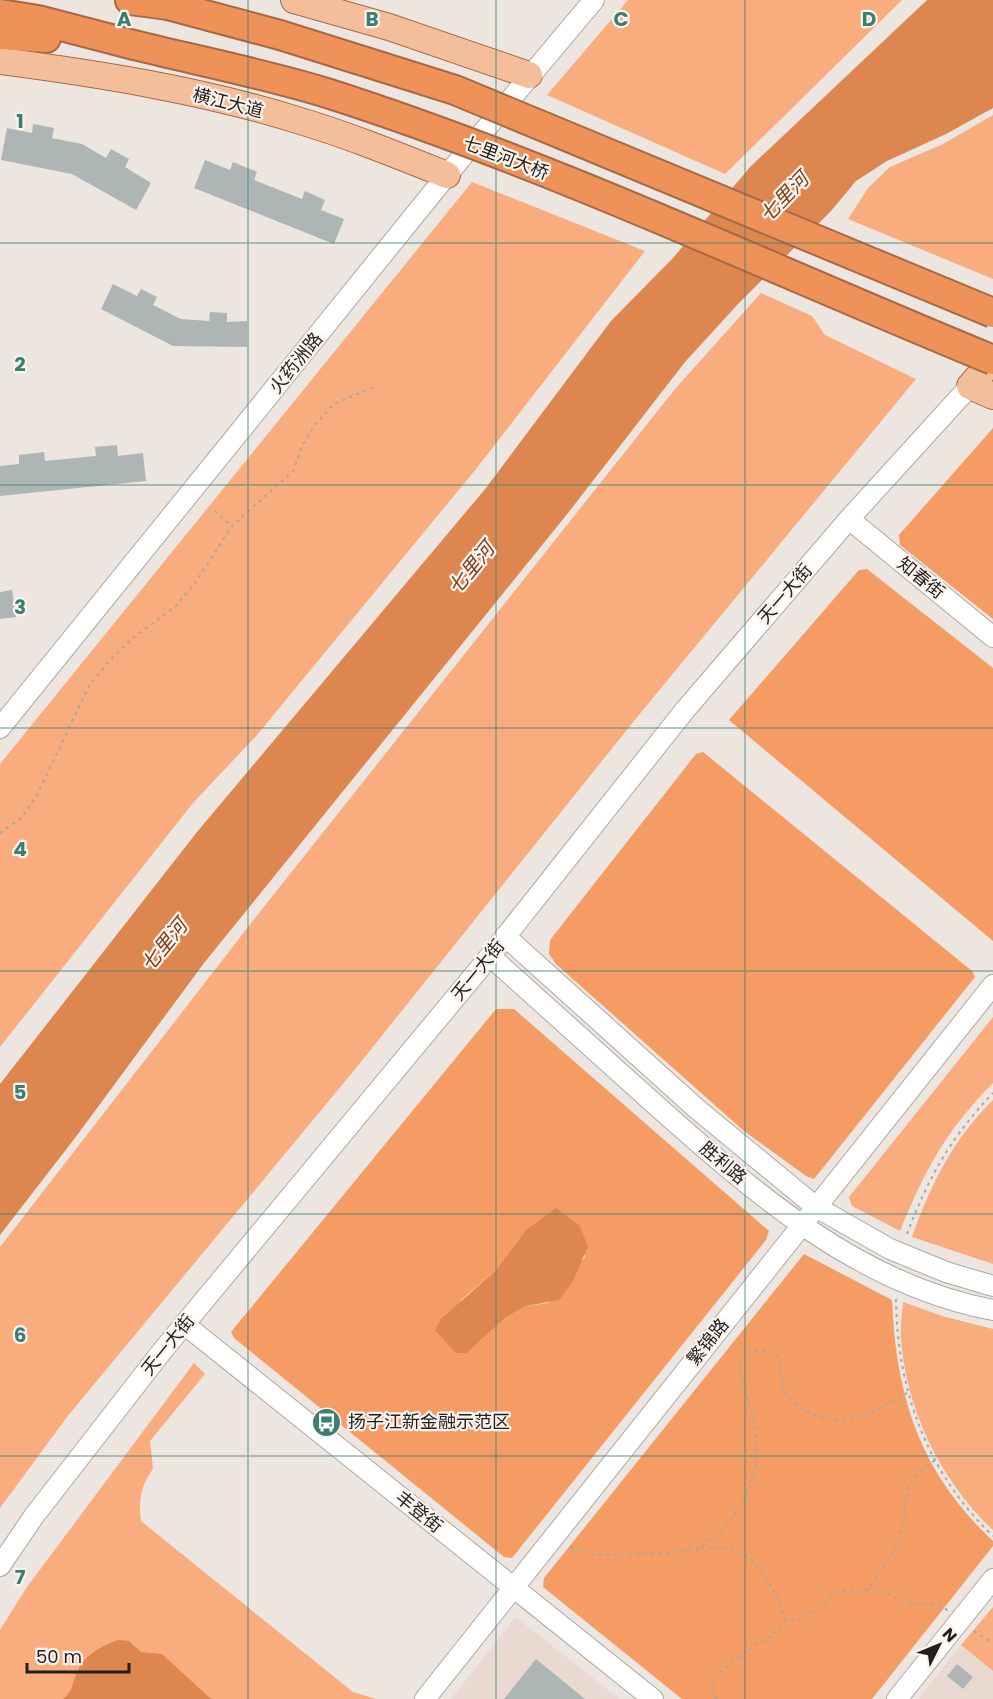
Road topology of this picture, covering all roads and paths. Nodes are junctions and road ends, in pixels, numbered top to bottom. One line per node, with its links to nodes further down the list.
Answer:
1 (130, 0): 4 (highway)
2 (294, 0): 9 (main road)
3 (594, 0): 9 (street, 火药洲路)
4 (161, 2): 11 (highway, bridge)
5 (0, 14): 7 (highway, 七里河大桥)
6 (0, 35): 7 (highway)
7 (134, 45): 12 (highway, 七里河大桥, bridge)
8 (0, 61): 10 (main road, 横江大道)
9 (529, 75): 10 (street, 火药洲路)
10 (447, 175): 19 (street, 火药洲路)
11 (993, 313)
12 (993, 360): 14 (main road)
13 (376, 386): 17 (path)
14 (982, 391): 16 (street, 天一大街)
15 (215, 511): 17 (path)
16 (849, 519): 18 (street, 知春街); 21 (street, 天一大街)
17 (232, 526): 20 (path)
18 (993, 637)
19 (0, 728)
20 (0, 833)
21 (505, 936): 22 (street, 天一大街); 25 (street)
22 (490, 956): 26 (street, 胜利路); 31 (street, 天一大街)
23 (993, 985): 25 (street, 繁锦路)
24 (993, 1093): 27 (path)
25 (816, 1207): 26 (street, 繁锦路); 28 (street)
26 (801, 1226): 30 (street, 胜利路); 39 (street, 繁锦路)
27 (907, 1234)
28 (993, 1286)
29 (896, 1299): 32 (path)
30 (993, 1310)
31 (184, 1324): 37 (street, 天一大街); 39 (street, 丰登街)
32 (907, 1393): 33 (path); 36 (path)
33 (935, 1460): 34 (path); 40 (path)
34 (993, 1536)
35 (570, 1547): 36 (path)
36 (701, 1548): 42 (path)
37 (0, 1566)
38 (993, 1579): 48 (street)
39 (513, 1587): 45 (street, 繁锦路); 46 (street, 丰登街)
40 (866, 1590): 41 (path); 42 (path)
41 (950, 1614)
42 (786, 1620): 47 (path)
43 (969, 1628): 44 (path)
44 (993, 1643)
45 (425, 1699)
46 (653, 1699)
47 (716, 1699)
48 (897, 1699)

